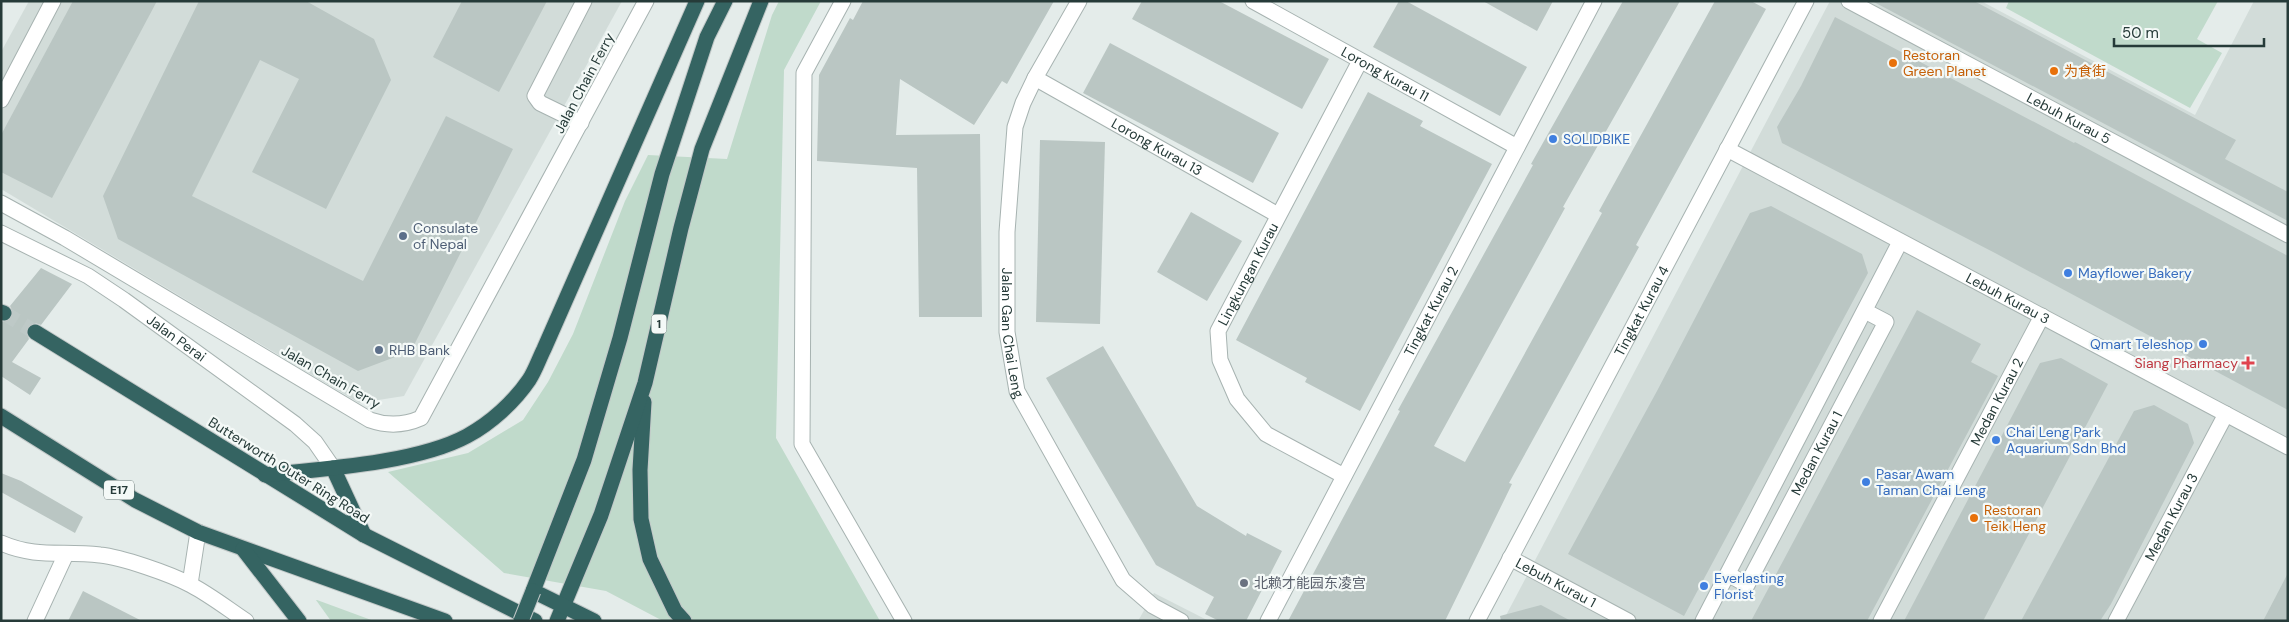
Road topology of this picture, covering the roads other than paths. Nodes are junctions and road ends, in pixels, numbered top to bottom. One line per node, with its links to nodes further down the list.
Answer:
1 (53, 1): 15 (street)
2 (584, 1): 16 (street)
3 (646, 1): 16 (street, Jalan Chain Ferry)
4 (697, 1): 31 (highway)
5 (725, 1): 42 (highway)
6 (761, 1): 27 (highway, 1)
7 (843, 1): 53 (street)
8 (1079, 1): 14 (street, Jalan Gan Chai Leng)
9 (1253, 1): 13 (street, Lorong Kurau 11)
10 (1594, 1): 17 (street, Tingkat Kurau 2)
11 (1806, 1): 18 (street, Tingkat Kurau 4)
12 (1849, 1): 22 (street, Lebuh Kurau 5)
13 (1360, 61): 17 (street, Lorong Kurau 11); 20 (street, Lingkungan Kurau)
14 (1035, 78): 20 (street, Lorong Kurau 13); 54 (street, Jalan Gan Chai Leng)
15 (1, 100)
16 (581, 123): 19 (street, Jalan Chain Ferry)
17 (1517, 147): 33 (street, Tingkat Kurau 2)
18 (1727, 150): 23 (street, Lebuh Kurau 3); 39 (street, Tingkat Kurau 4)
19 (1, 203)
20 (1278, 215): 33 (street, Lingkungan Kurau)
21 (1, 233): 31 (street, Jalan Perai)
22 (2288, 234)
23 (1900, 242): 24 (street, Medan Kurau 1); 25 (street, Lebuh Kurau 3)
24 (1865, 311): 40 (street, Medan Kurau 1); 40 (street, Medan Kurau 1)
25 (2042, 316): 28 (street, Lebuh Kurau 3); 59 (street, Medan Kurau 2)
26 (35, 332): 32 (highway, Butterworth Outer Ring Road)
27 (645, 383): 43 (highway, 1); 52 (highway)
28 (2226, 414): 30 (street, Lebuh Kurau 3); 60 (street, Medan Kurau 3)
29 (1, 416): 34 (highway, E17)
30 (2288, 446)
31 (333, 468): 32 (highway); 35 (highway)
32 (265, 475): 35 (highway, Butterworth Outer Ring Road)
33 (1344, 476): 55 (street, Tingkat Kurau 2)
34 (198, 532): 37 (highway, E17); 41 (street)
35 (364, 535): 49 (highway, Butterworth Outer Ring Road)
36 (1, 543): 38 (street)
37 (244, 549): 46 (highway); 47 (highway, E17)
38 (66, 554): 41 (street); 44 (street)
39 (1510, 558): 56 (street, Tingkat Kurau 4); 57 (street, Lebuh Kurau 1)
40 (1728, 574): 58 (street, Medan Kurau 1)
41 (190, 584): 45 (street)
42 (533, 591): 43 (highway); 48 (highway, bridge)
43 (563, 606): 50 (highway, 1); 51 (highway)
44 (34, 621)
45 (246, 621)
46 (299, 621)
47 (445, 621)
48 (521, 621)
49 (535, 621)
50 (557, 621)
51 (594, 621)
52 (684, 621)
53 (904, 621)
54 (1181, 621)
55 (1268, 621)
56 (1477, 621)
57 (1628, 621)
58 (1703, 621)
59 (1881, 621)
60 (2116, 621)

